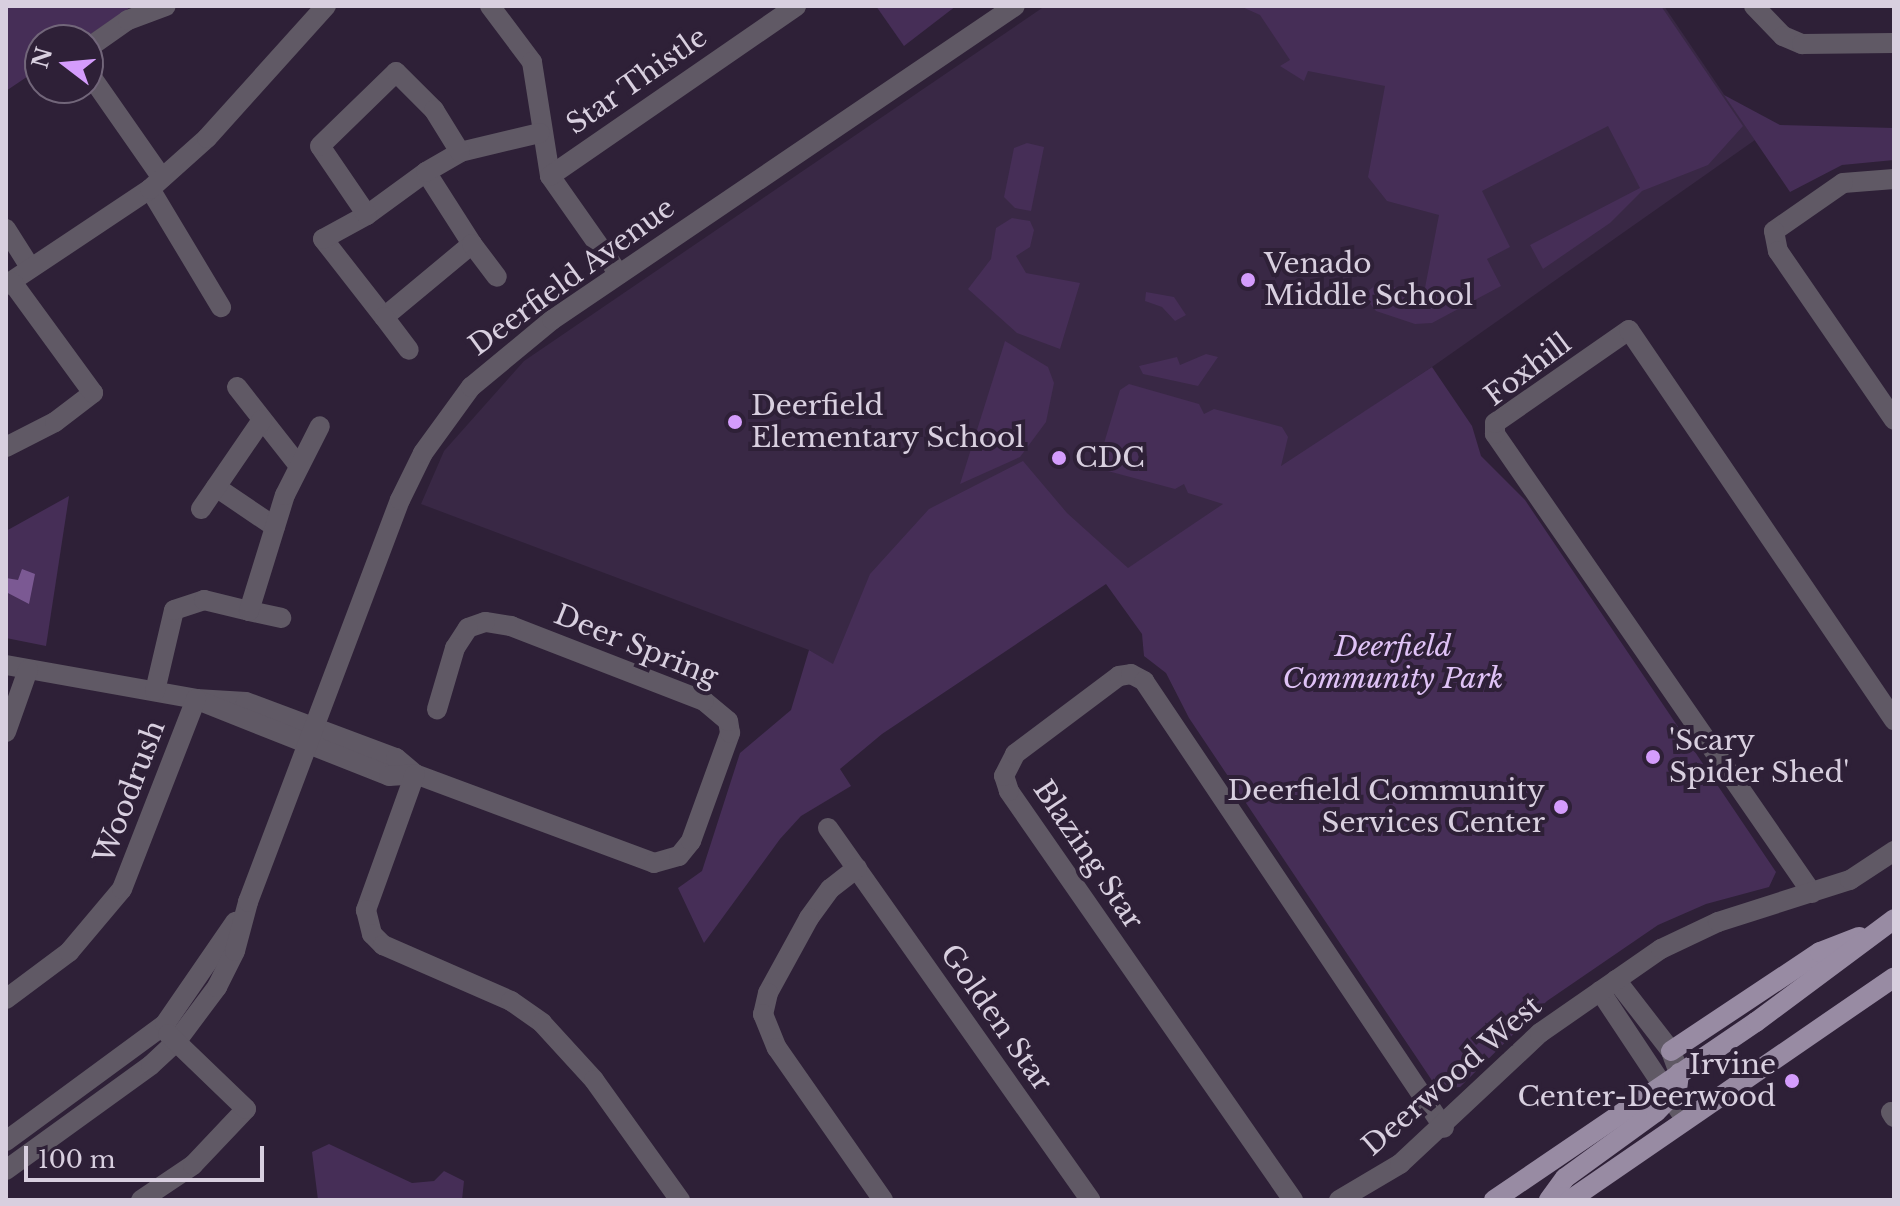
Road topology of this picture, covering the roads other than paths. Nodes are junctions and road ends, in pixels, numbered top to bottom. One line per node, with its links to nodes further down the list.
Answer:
1 (166, 6): 7 (street)
2 (326, 6): 15 (street)
3 (490, 6): 10 (street)
4 (796, 6): 13 (street, Star Thistle)
5 (1015, 6): 20 (street, Deerfield Avenue)
6 (1754, 6): 8 (street)
7 (104, 37)
8 (1894, 43)
9 (104, 98): 15 (street)
10 (540, 133): 11 (street); 13 (street)
11 (460, 152): 12 (street); 16 (street)
12 (426, 172): 16 (street); 18 (street)
13 (550, 176): 20 (street)
14 (1894, 179): 28 (street)
15 (156, 184): 19 (street); 23 (street)
16 (367, 215): 24 (street)
17 (6, 229): 19 (street)
18 (472, 244): 21 (street); 24 (street)
19 (30, 267): 22 (street)
20 (619, 274): 44 (street, Deerfield Avenue)
21 (497, 277)
22 (9, 284): 30 (street)
23 (221, 307)
24 (384, 317): 25 (street)
25 (409, 350)
26 (237, 387): 27 (street)
27 (262, 420): 31 (street); 32 (street)
28 (1894, 420)
29 (320, 426): 31 (street)
30 (6, 447)
31 (299, 466): 34 (street)
32 (216, 487): 33 (street); 34 (street)
33 (201, 509)
34 (275, 527): 35 (street)
35 (249, 611): 36 (street); 39 (street)
36 (281, 618)
37 (6, 665): 38 (street, Deer Spring)
38 (28, 670): 39 (street, Deer Spring); 43 (street)
39 (155, 691): 40 (street, Deer Spring)
40 (196, 699): 44 (street, Deer Spring); 53 (street, Woodrush)
41 (437, 709): 45 (street, Deer Spring)
42 (1894, 720): 49 (street, Foxhill)
43 (6, 732)
44 (311, 737): 45 (street, Deer Spring); 54 (street, Deerfield Avenue)
45 (415, 774): 63 (street)
46 (828, 828): 48 (street, Golden Star)
47 (1894, 851): 49 (street, Deerwood West)
48 (857, 868): 64 (street); 65 (street, Golden Star)
49 (1812, 893): 52 (street, Deerwood West)
50 (1886, 924): 55 (main road); 56 (main road)
51 (1894, 977): 58 (main road)
52 (1608, 985): 55 (street); 57 (street); 59 (street, Deerwood West)
53 (6, 999)
54 (168, 1035): 60 (street, Deerfield Avenue); 61 (street, Deerfield Avenue); 62 (street)
55 (1671, 1051): 56 (street)
56 (1679, 1073): 57 (main road)
57 (1665, 1092): 58 (street); 68 (main road); 69 (main road)
58 (1685, 1119): 70 (main road)
59 (1444, 1128): 66 (street, Blazing Star); 67 (street, Deerwood West)
60 (6, 1141)
61 (6, 1170)
62 (141, 1200)
63 (680, 1200)
64 (883, 1200)
65 (1090, 1200)
66 (1293, 1200)
67 (1339, 1200)
68 (1494, 1200)
69 (1549, 1200)
70 (1570, 1200)

